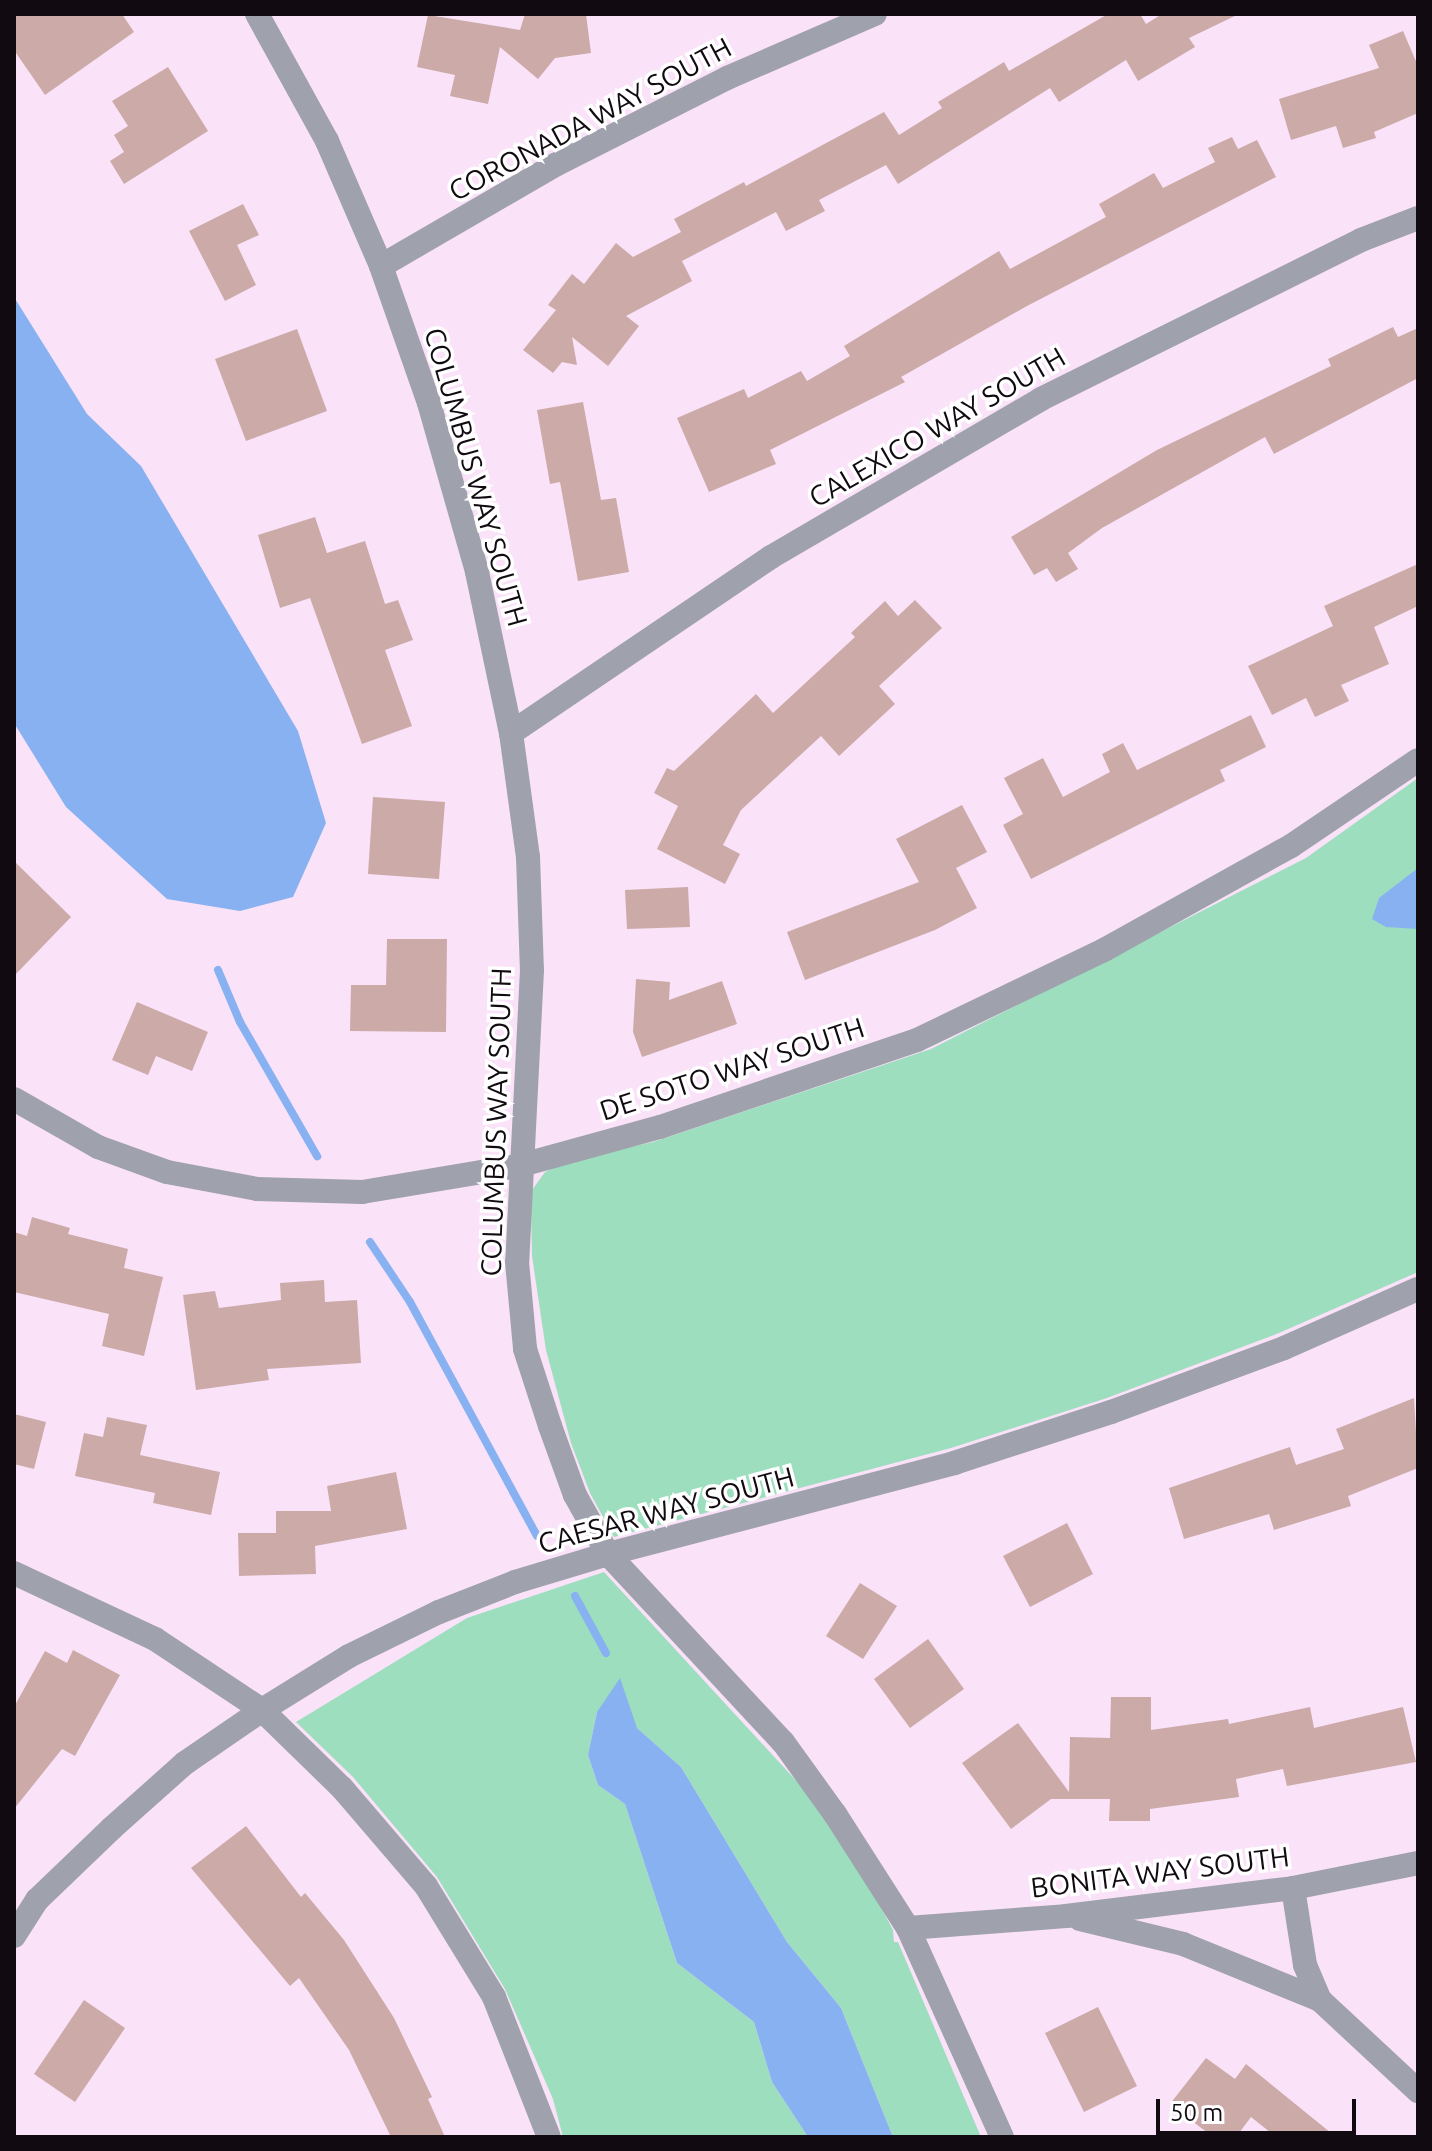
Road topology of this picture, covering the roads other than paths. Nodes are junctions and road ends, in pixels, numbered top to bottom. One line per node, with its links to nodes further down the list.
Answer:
1 (257, 14): 4 (street, COLUMBUS WAY SOUTH)
2 (875, 14): 4 (street, CORONADA WAY SOUTH)
3 (1418, 218): 5 (street, CALEXICO WAY SOUTH)
4 (381, 266): 5 (street, COLUMBUS WAY SOUTH)
5 (511, 733): 8 (street, COLUMBUS WAY SOUTH)
6 (1418, 760): 8 (street, DE SOTO WAY SOUTH)
7 (14, 1099): 8 (street, DE SOTO WAY SOUTH)
8 (518, 1166): 10 (street, COLUMBUS WAY SOUTH)
9 (1418, 1289): 10 (street, CAESAR WAY SOUTH)
10 (608, 1554): 12 (street, CAESAR WAY SOUTH); 16 (street, COLUMBUS WAY SOUTH)
11 (14, 1573): 12 (street)
12 (262, 1710): 17 (street, CAESAR WAY SOUTH); 20 (street)
13 (1418, 1863): 14 (street, BONITA WAY SOUTH)
14 (1293, 1888): 15 (street, BONITA WAY SOUTH); 18 (street)
15 (1066, 1916): 16 (street, BONITA WAY SOUTH); 18 (street)
16 (908, 1928): 21 (street, COLUMBUS WAY SOUTH)
17 (14, 1936)
18 (1320, 2000): 19 (street)
19 (1418, 2091)
20 (549, 2137)
21 (1002, 2137)

